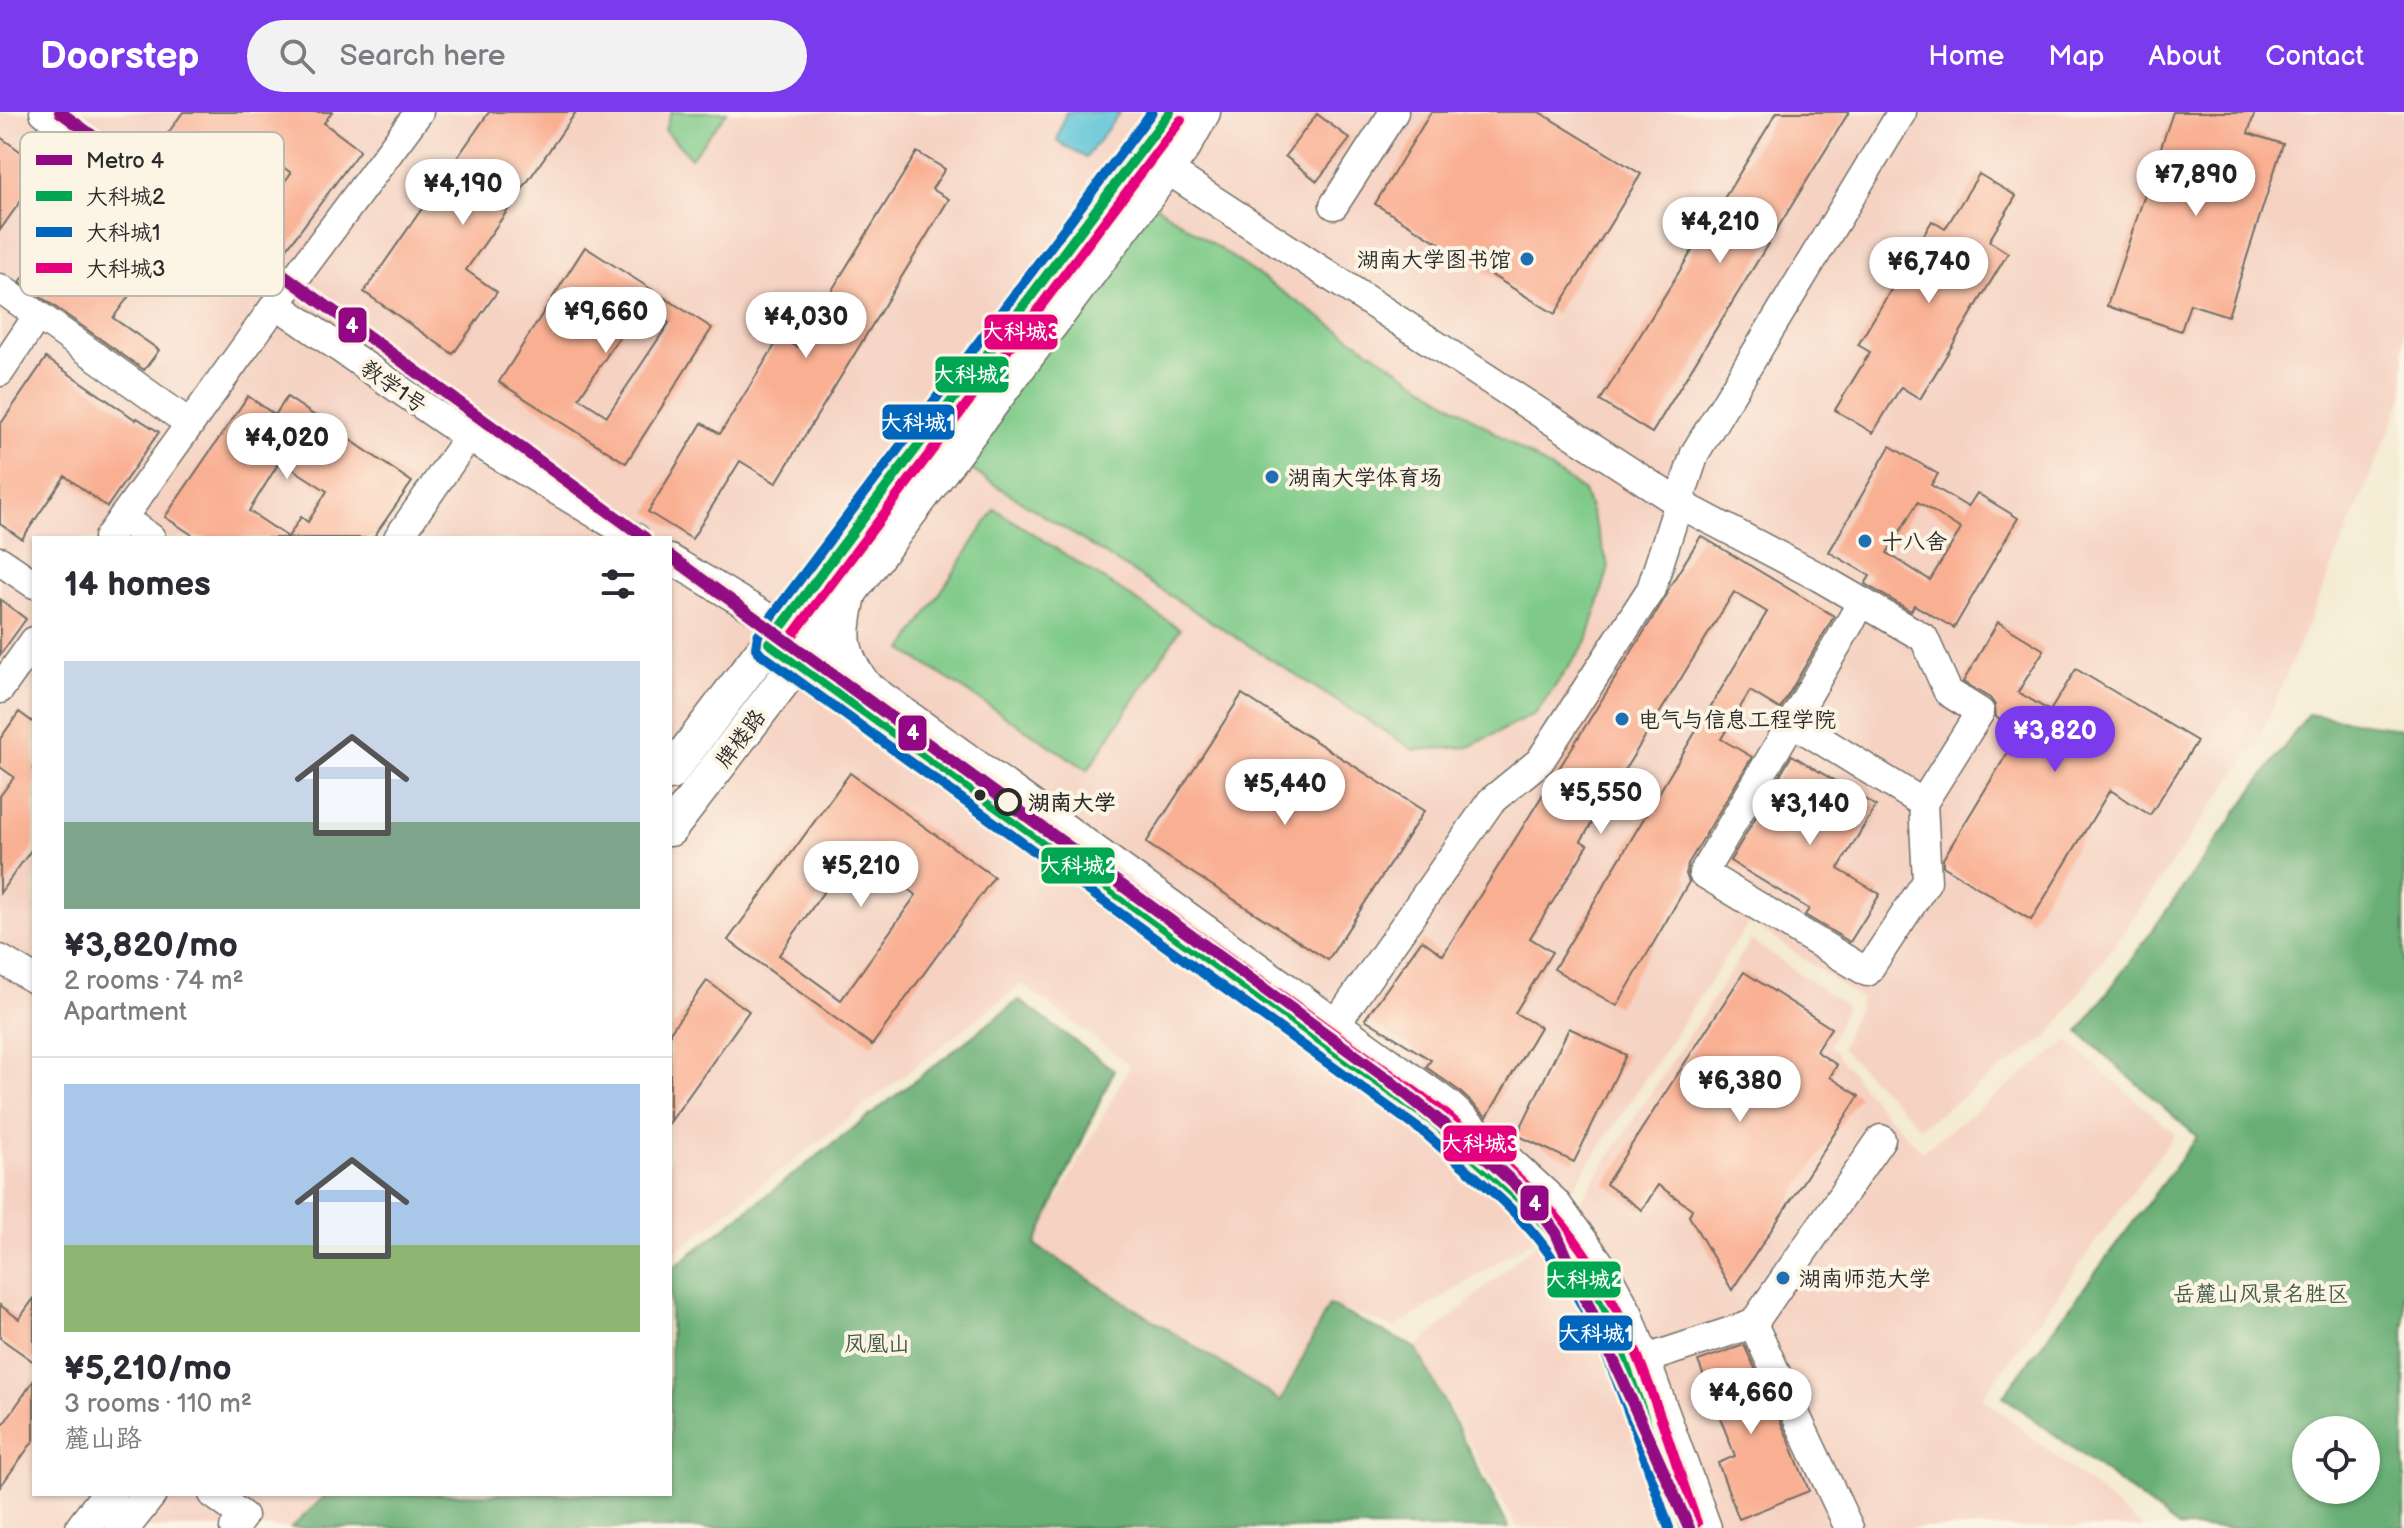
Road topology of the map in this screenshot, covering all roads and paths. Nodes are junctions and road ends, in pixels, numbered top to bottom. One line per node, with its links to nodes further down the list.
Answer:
1 (44, 112): 8 (street)
2 (419, 112): 12 (street)
3 (1170, 112): 29 (main road, 牌楼路)
4 (1203, 112): 9 (main road)
5 (1211, 112): 9 (main road)
6 (1394, 112): 10 (street)
7 (1902, 112): 19 (street)
8 (70, 132)
9 (1175, 157): 19 (street); 27 (main road, 牌楼路)
10 (1334, 205)
11 (0, 288): 15 (street)
12 (284, 293)
13 (282, 296): 14 (street)
14 (276, 304): 17 (street); 18 (street, 教学1号)
15 (38, 315): 16 (street); 17 (street)
16 (0, 372)
17 (190, 424): 20 (street)
18 (468, 437): 22 (street); 23 (street, 教学1号)
19 (1680, 504): 28 (street); 41 (street)
20 (115, 528): 21 (street)
21 (144, 536)
22 (399, 536)
23 (633, 536)
24 (672, 560): 29 (street)
25 (0, 561): 26 (street)
26 (32, 583)
27 (850, 591): 31 (main road, 牌楼路); 33 (main road)
28 (1862, 602): 35 (street); 37 (street)
29 (775, 634): 31 (main road); 36 (main road, 牌楼路)
30 (32, 644): 32 (street)
31 (803, 655): 33 (main road); 34 (main road, 牌楼路)
32 (0, 689)
33 (860, 696): 34 (main road); 41 (main road); 51 (main road)
34 (759, 713): 38 (main road, 牌楼路)
35 (1792, 722): 37 (street); 37 (street)
36 (672, 770)
37 (1923, 803)
38 (672, 826)
39 (0, 959): 40 (street)
40 (32, 978)
41 (1335, 1025): 44 (main road)
42 (1881, 1139): 43 (street)
43 (1753, 1324): 44 (street); 53 (street)
44 (1643, 1360): 52 (main road)
45 (107, 1496): 48 (main road)
46 (147, 1496): 49 (main road)
47 (216, 1496): 50 (street)
48 (83, 1528)
49 (122, 1528)
50 (234, 1528)
51 (1684, 1528)
52 (1704, 1528)
53 (1849, 1528)

